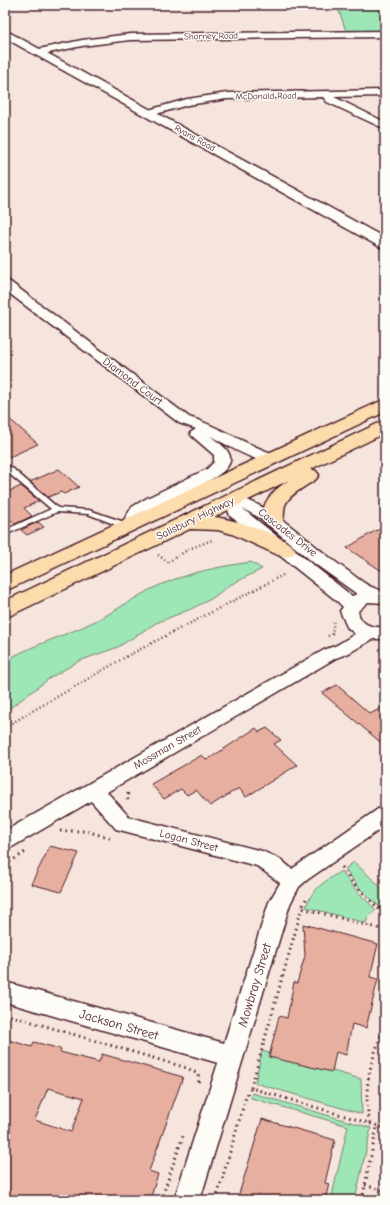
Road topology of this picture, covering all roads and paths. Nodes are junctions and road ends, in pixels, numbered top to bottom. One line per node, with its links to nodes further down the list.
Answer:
1 (370, 5): 2 (path)
2 (385, 16)
3 (5, 33): 5 (street, Ryans Road)
4 (385, 34): 5 (street, Shorney Road)
5 (39, 52): 8 (street, Ryans Road)
6 (385, 93): 7 (street, McDonald Road)
7 (326, 94): 8 (street, McDonald Road); 9 (street)
8 (149, 113): 10 (street, Ryans Road)
9 (385, 126)
10 (384, 243)
11 (5, 284): 13 (street, Diamond Court)
12 (385, 405): 16 (main road, Salisbury Highway)
13 (184, 420): 16 (street, Diamond Court); 23 (street)
14 (385, 426): 15 (main road, Salisbury Highway)
15 (331, 452): 19 (main road, Salisbury Highway); 21 (main road)
16 (272, 458): 18 (main road, Salisbury Highway)
17 (5, 470): 20 (lane)
18 (245, 471): 19 (main road); 23 (main road, Salisbury Highway)
19 (233, 500): 21 (street, Cascades Drive); 22 (main road, Salisbury Highway); 26 (main road); 28 (street, Cascades Drive)
20 (56, 510): 23 (lane); 24 (lane)
21 (274, 520): 30 (street, Cascades Drive)
22 (187, 522): 28 (main road); 31 (main road, Salisbury Highway)
23 (128, 526): 26 (main road, Salisbury Highway)
24 (5, 533)
25 (215, 540): 27 (path)
26 (71, 553): 29 (main road, Salisbury Highway)
27 (156, 553)
28 (282, 560): 32 (street, Cascades Drive); 35 (path)
29 (5, 584)
30 (378, 596): 32 (street)
31 (5, 610)
32 (345, 614): 33 (street, Cascades Drive); 34 (path); 34 (street, Mossman Street)
33 (377, 633): 34 (street, Mossman Street)
34 (328, 646): 37 (street, Mossman Street)
35 (5, 727)
36 (136, 786): 38 (path)
37 (93, 790): 42 (street, Mossman Street); 46 (street, Logan Street)
38 (130, 807)
39 (385, 815): 46 (street, Mowbray Street)
40 (55, 834): 41 (path)
41 (116, 840)
42 (5, 841)
43 (30, 850): 44 (path)
44 (5, 865)
45 (336, 870): 48 (path)
46 (300, 887): 47 (path); 53 (street, Mowbray Street)
47 (302, 908): 49 (path); 54 (path)
48 (385, 915)
49 (385, 930)
50 (5, 992): 53 (street, Jackson Street)
51 (5, 1014): 55 (path)
52 (385, 1027): 56 (path)
53 (232, 1056): 63 (street, Mowbray Street)
54 (251, 1088): 56 (path); 64 (path)
55 (197, 1092)
56 (370, 1124): 57 (path)
57 (378, 1126): 59 (path); 60 (path)
58 (185, 1128): 62 (path)
59 (385, 1128)
60 (365, 1185): 61 (path); 65 (path)
61 (385, 1191)
62 (162, 1200)
63 (187, 1200)
64 (216, 1200)
65 (362, 1200)

